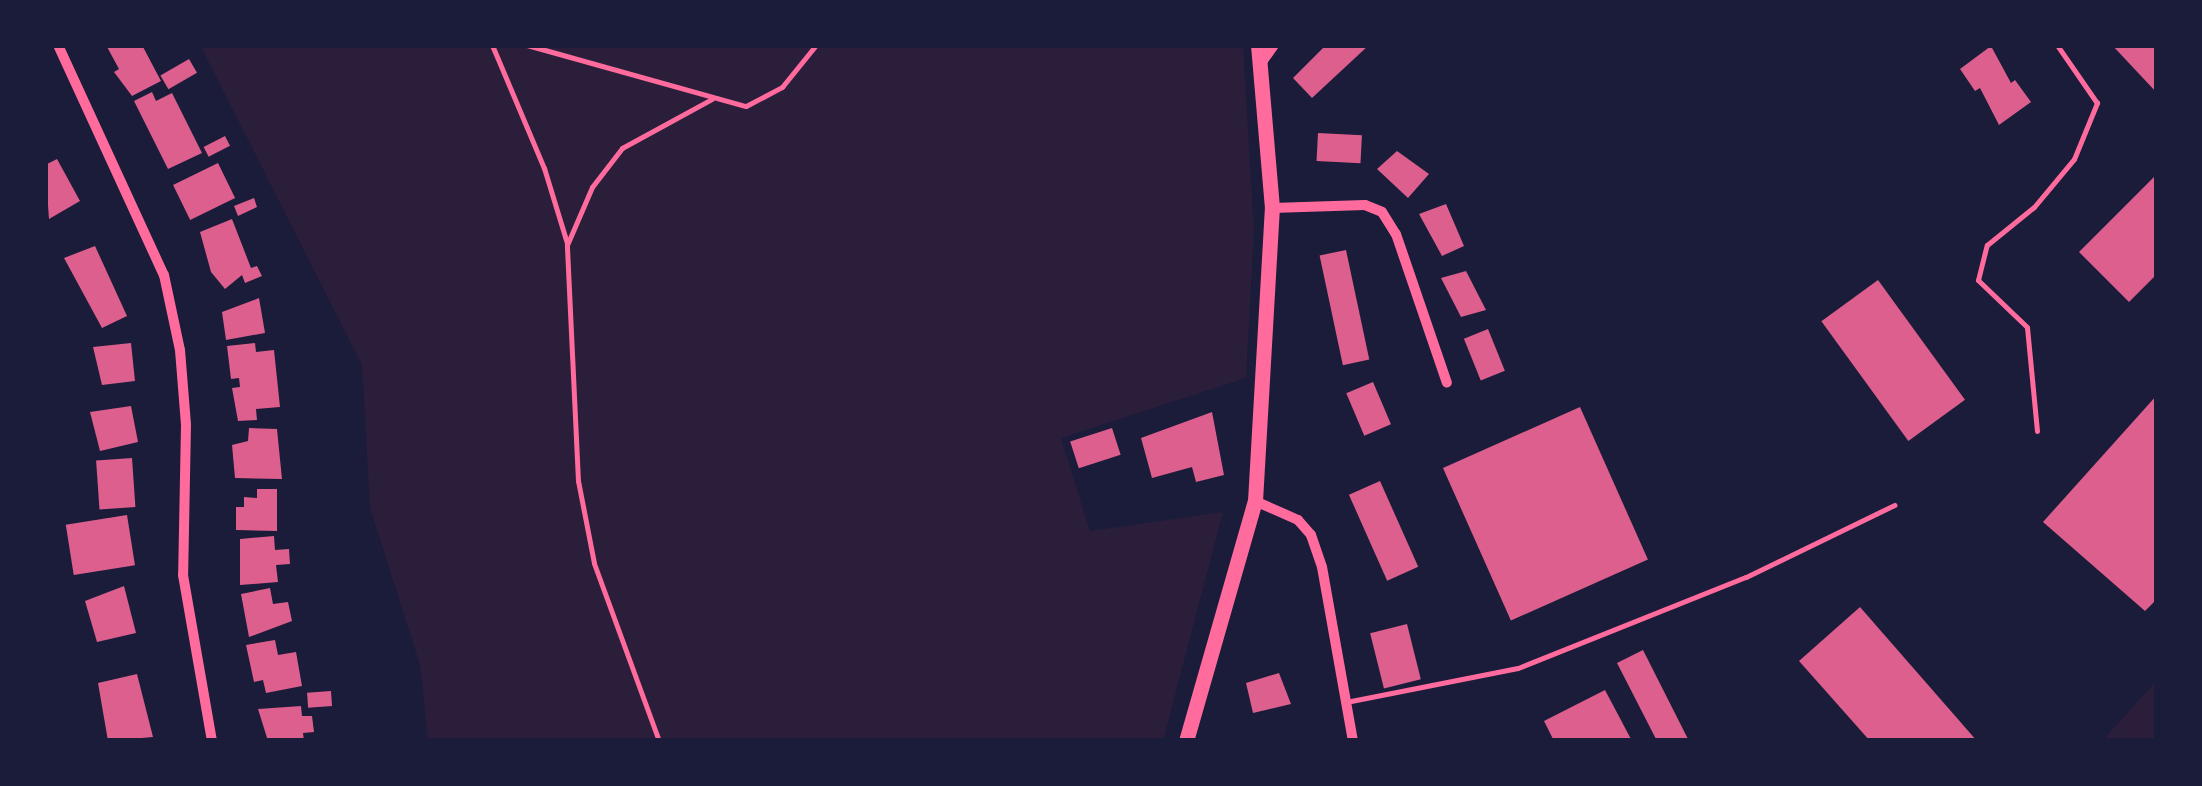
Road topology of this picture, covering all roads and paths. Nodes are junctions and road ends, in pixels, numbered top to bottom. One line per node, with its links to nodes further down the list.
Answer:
1 (58, 45): 17 (street)
2 (492, 45): 11 (path)
3 (527, 45): 9 (path)
4 (816, 45): 9 (path)
5 (1258, 45): 8 (main road)
6 (1274, 45): 8 (street)
7 (2057, 45): 13 (lane)
8 (1259, 66): 10 (main road)
9 (712, 99): 11 (path)
10 (1272, 208): 12 (street); 14 (main road)
11 (567, 245): 18 (path)
12 (1447, 383)
13 (2037, 431)
14 (1254, 501): 16 (street); 19 (main road)
15 (1894, 505): 16 (lane)
16 (1343, 702): 20 (street)
17 (212, 741)
18 (659, 741)
19 (1186, 741)
20 (1353, 741)

